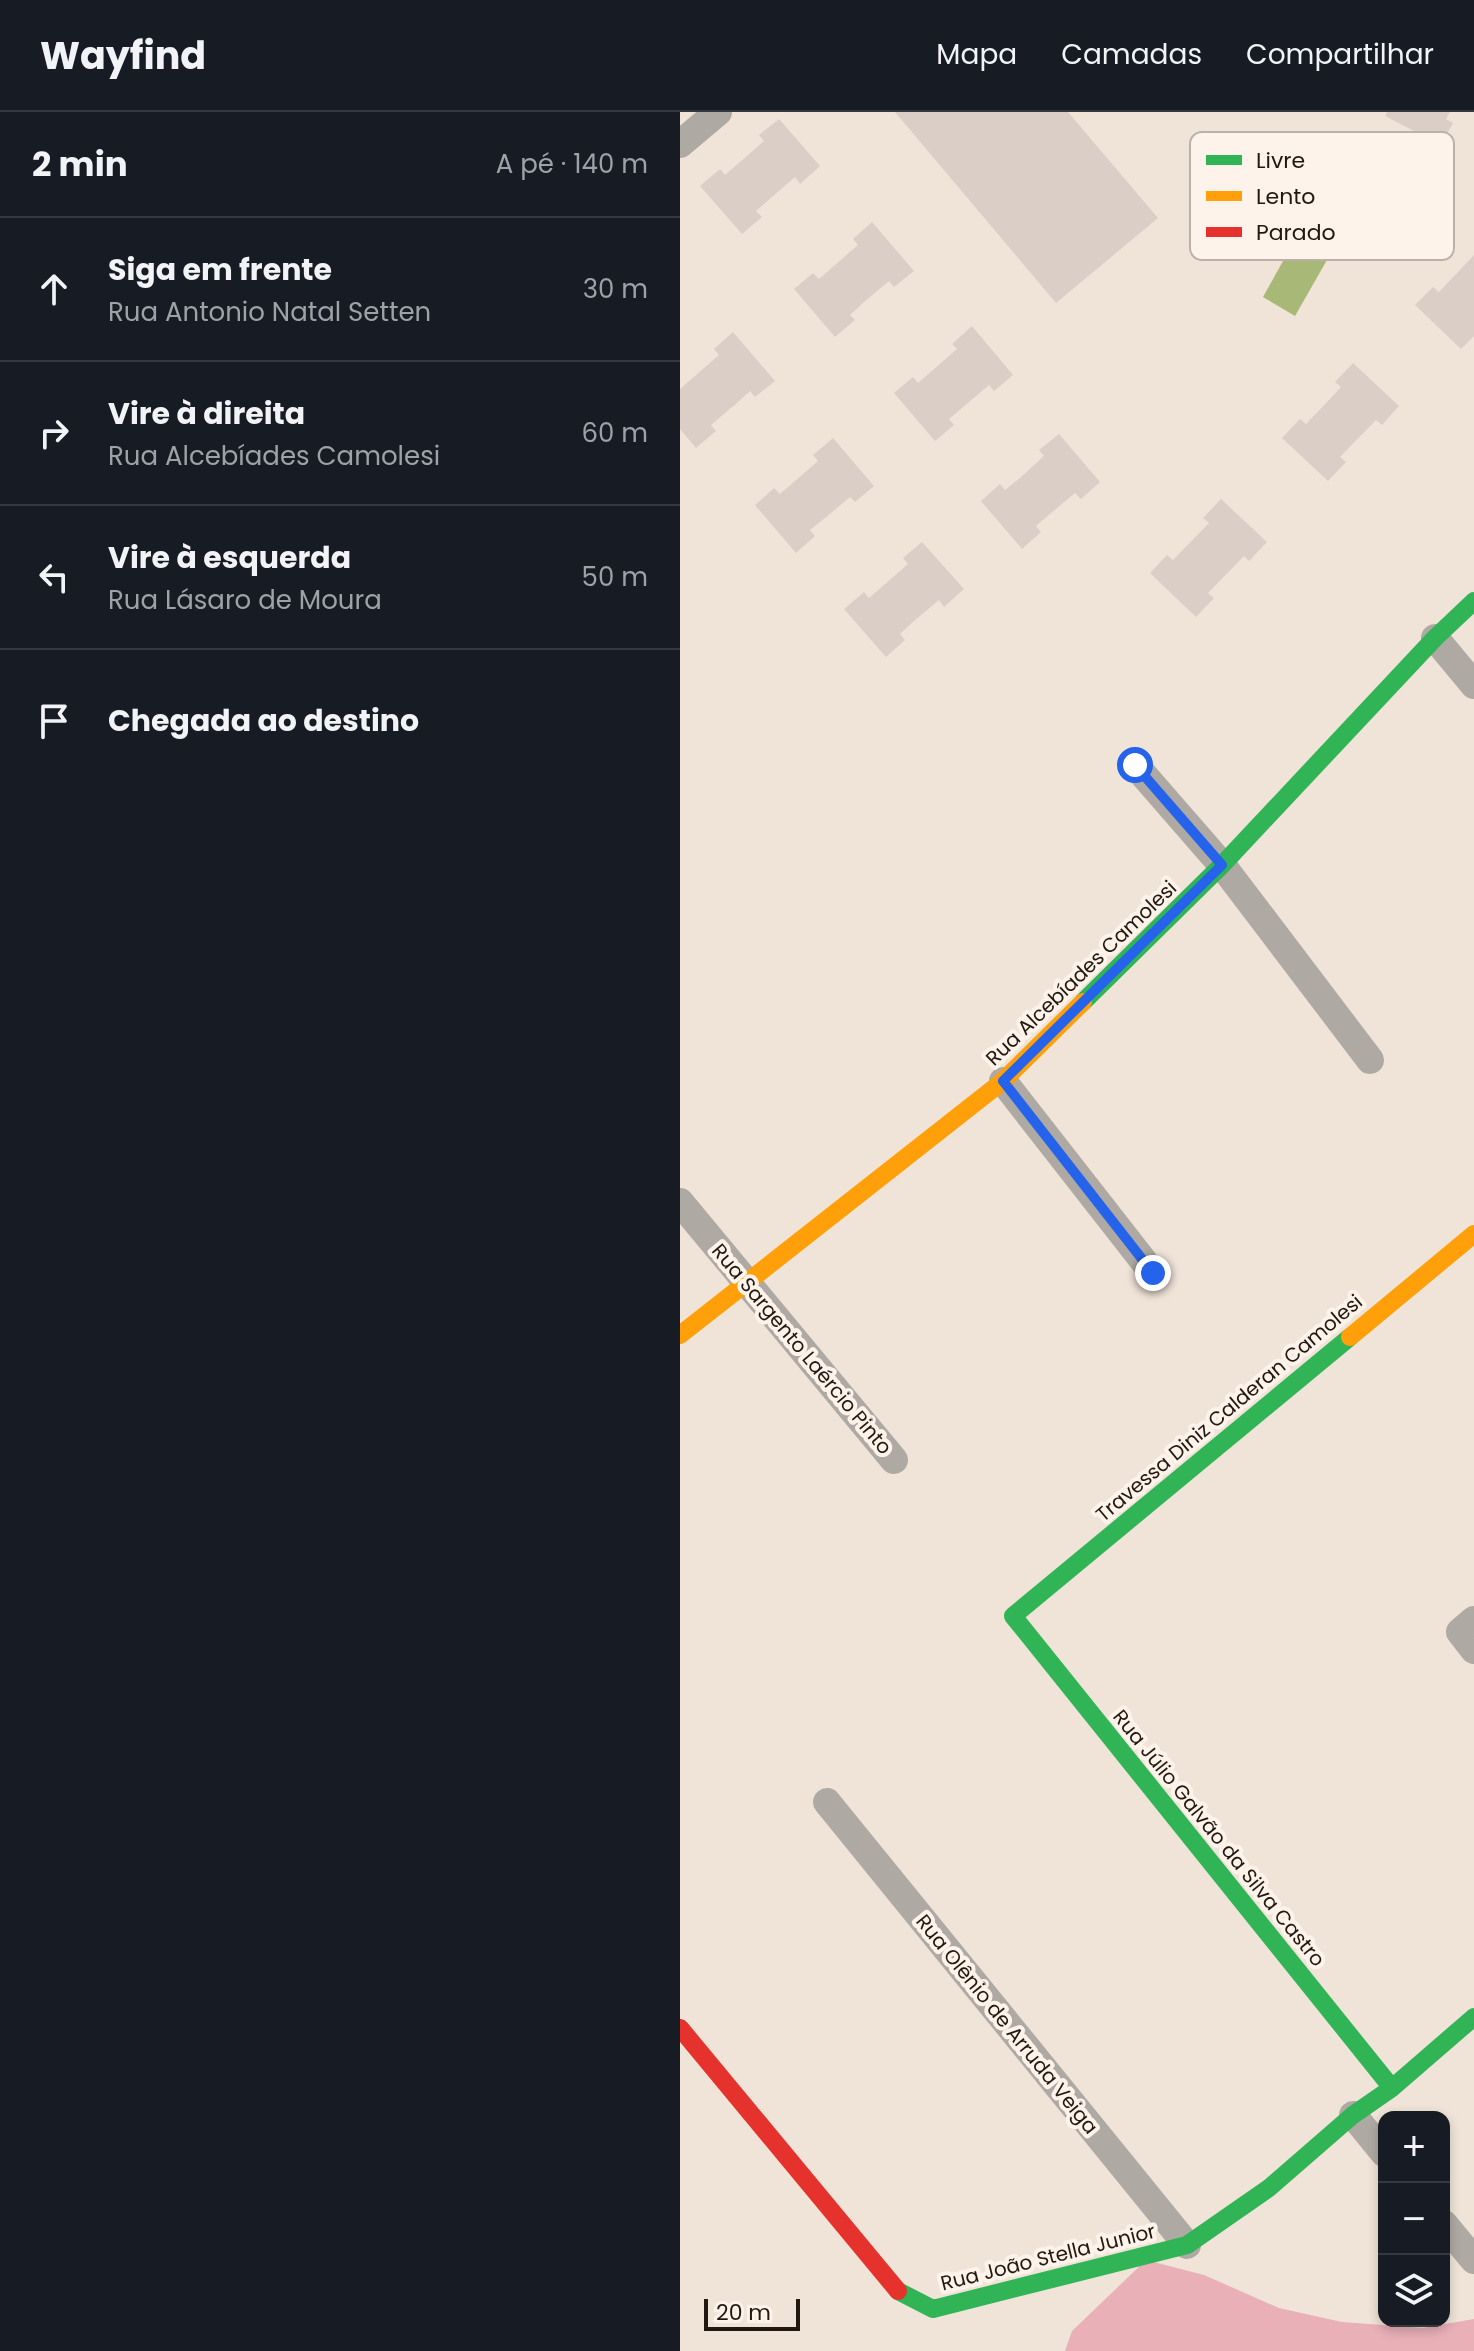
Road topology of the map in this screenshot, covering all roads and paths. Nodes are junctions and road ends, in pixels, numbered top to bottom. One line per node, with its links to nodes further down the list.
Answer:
1 (718, 112): 2 (street)
2 (680, 144)
3 (1474, 601): 4 (street, Rua Alcebíades Camolesi)
4 (1435, 638): 5 (street); 7 (street, Rua Alcebíades Camolesi)
5 (1474, 685)
6 (1135, 765): 7 (street)
7 (1222, 865): 8 (street); 9 (street, Rua Alcebíades Camolesi)
8 (1370, 1060)
9 (1003, 1081): 12 (street); 13 (street, Rua Alcebíades Camolesi)
10 (680, 1202): 13 (street, Rua Sargento Laércio Pinto)
11 (1474, 1234): 16 (street, Travessa Diniz Calderan Camolesi)
12 (1153, 1273)
13 (747, 1282): 14 (street, Rua Alcebíades Camolesi); 15 (street, Rua Sargento Laércio Pinto)
14 (680, 1335)
15 (894, 1460)
16 (1013, 1616): 22 (street, Rua Júlio Galvão da Silva Castro)
17 (1474, 1620): 18 (street)
18 (1474, 1650)
19 (827, 1802): 26 (street, Rua Olênio de Arruda Veiga)
20 (1474, 2017): 22 (street, Rua João Stella Junior)
21 (680, 2028): 26 (street, Rua João Stella Junior)
22 (1392, 2088): 23 (street, Rua João Stella Junior)
23 (1353, 2115): 24 (street); 26 (street, Rua João Stella Junior)
24 (1378, 2146)
25 (1450, 2231): 27 (street)
26 (1187, 2245)
27 (1474, 2260)

